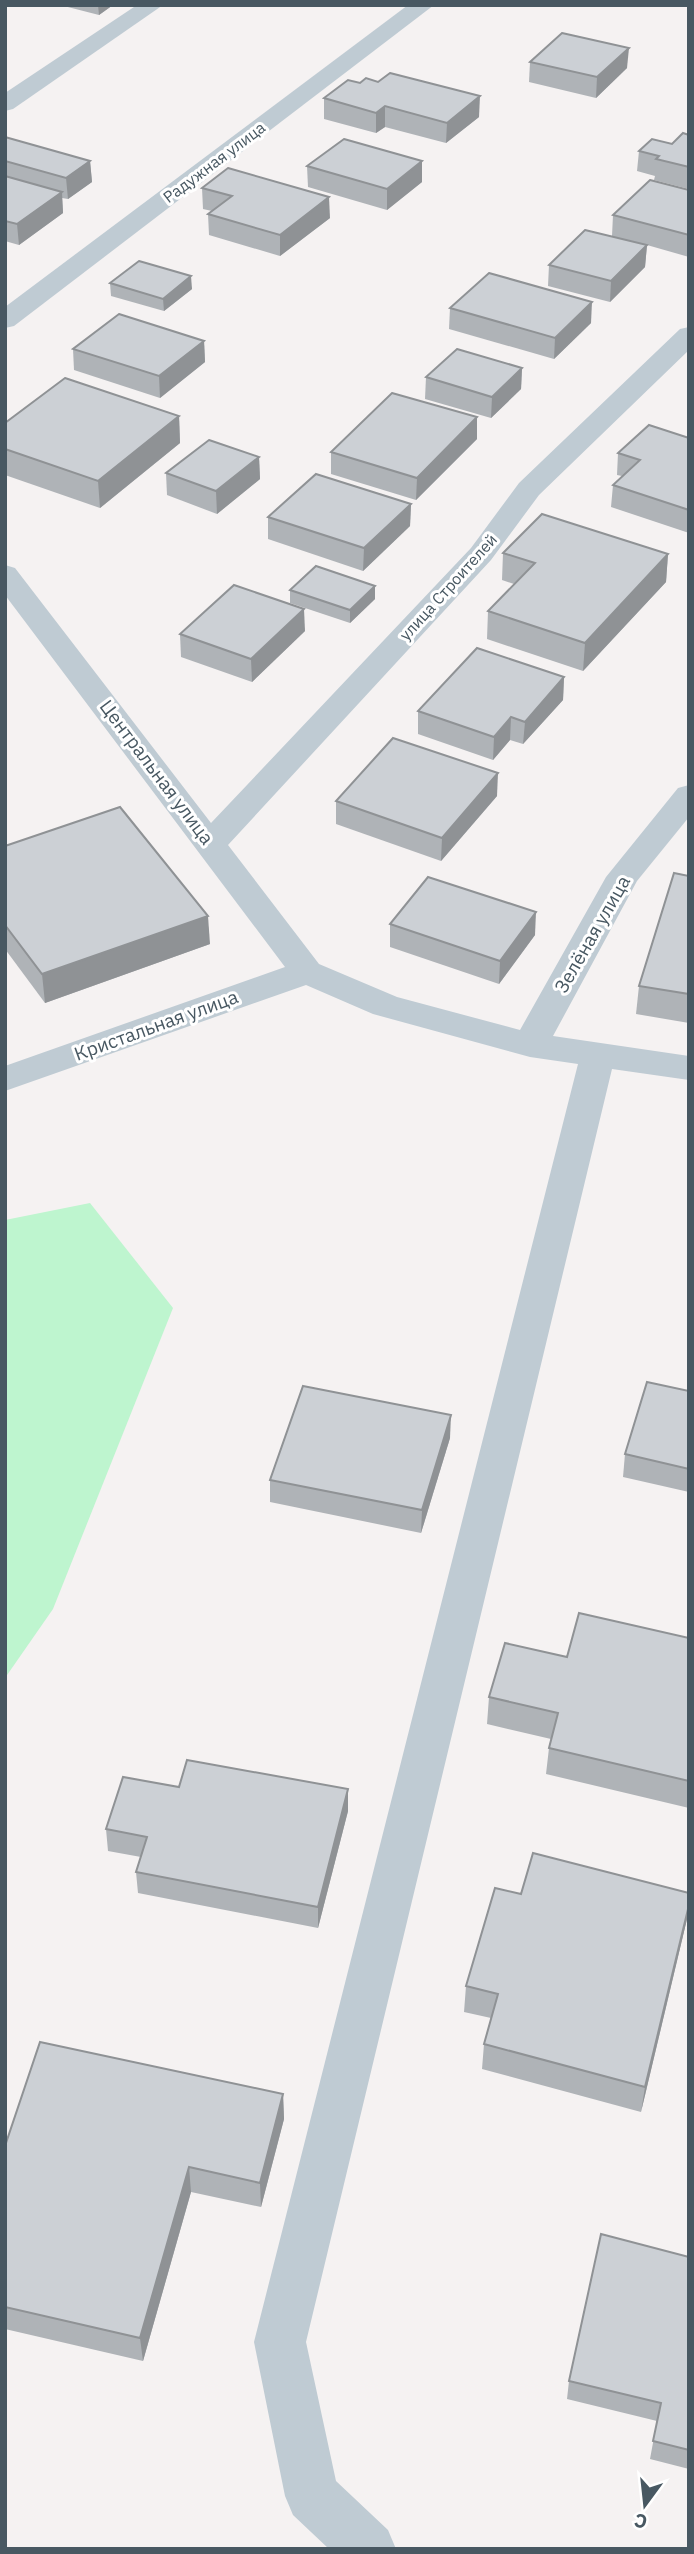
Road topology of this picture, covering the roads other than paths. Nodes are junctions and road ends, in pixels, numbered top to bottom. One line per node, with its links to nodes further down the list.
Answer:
1 (152, 5): 3 (street)
2 (423, 5): 4 (street, Радужная улица)
3 (5, 104)
4 (5, 320)
5 (689, 335): 8 (street, улица Строителей)
6 (5, 574): 8 (street, Центральная улица)
7 (689, 795): 10 (street, Зелёная улица)
8 (211, 843): 9 (street, Центральная улица)
9 (307, 972): 10 (street); 13 (street, Кристальная улица)
10 (530, 1045): 11 (street)
11 (598, 1055): 12 (street); 14 (street)
12 (689, 1068)
13 (5, 1079)
14 (369, 2549)

